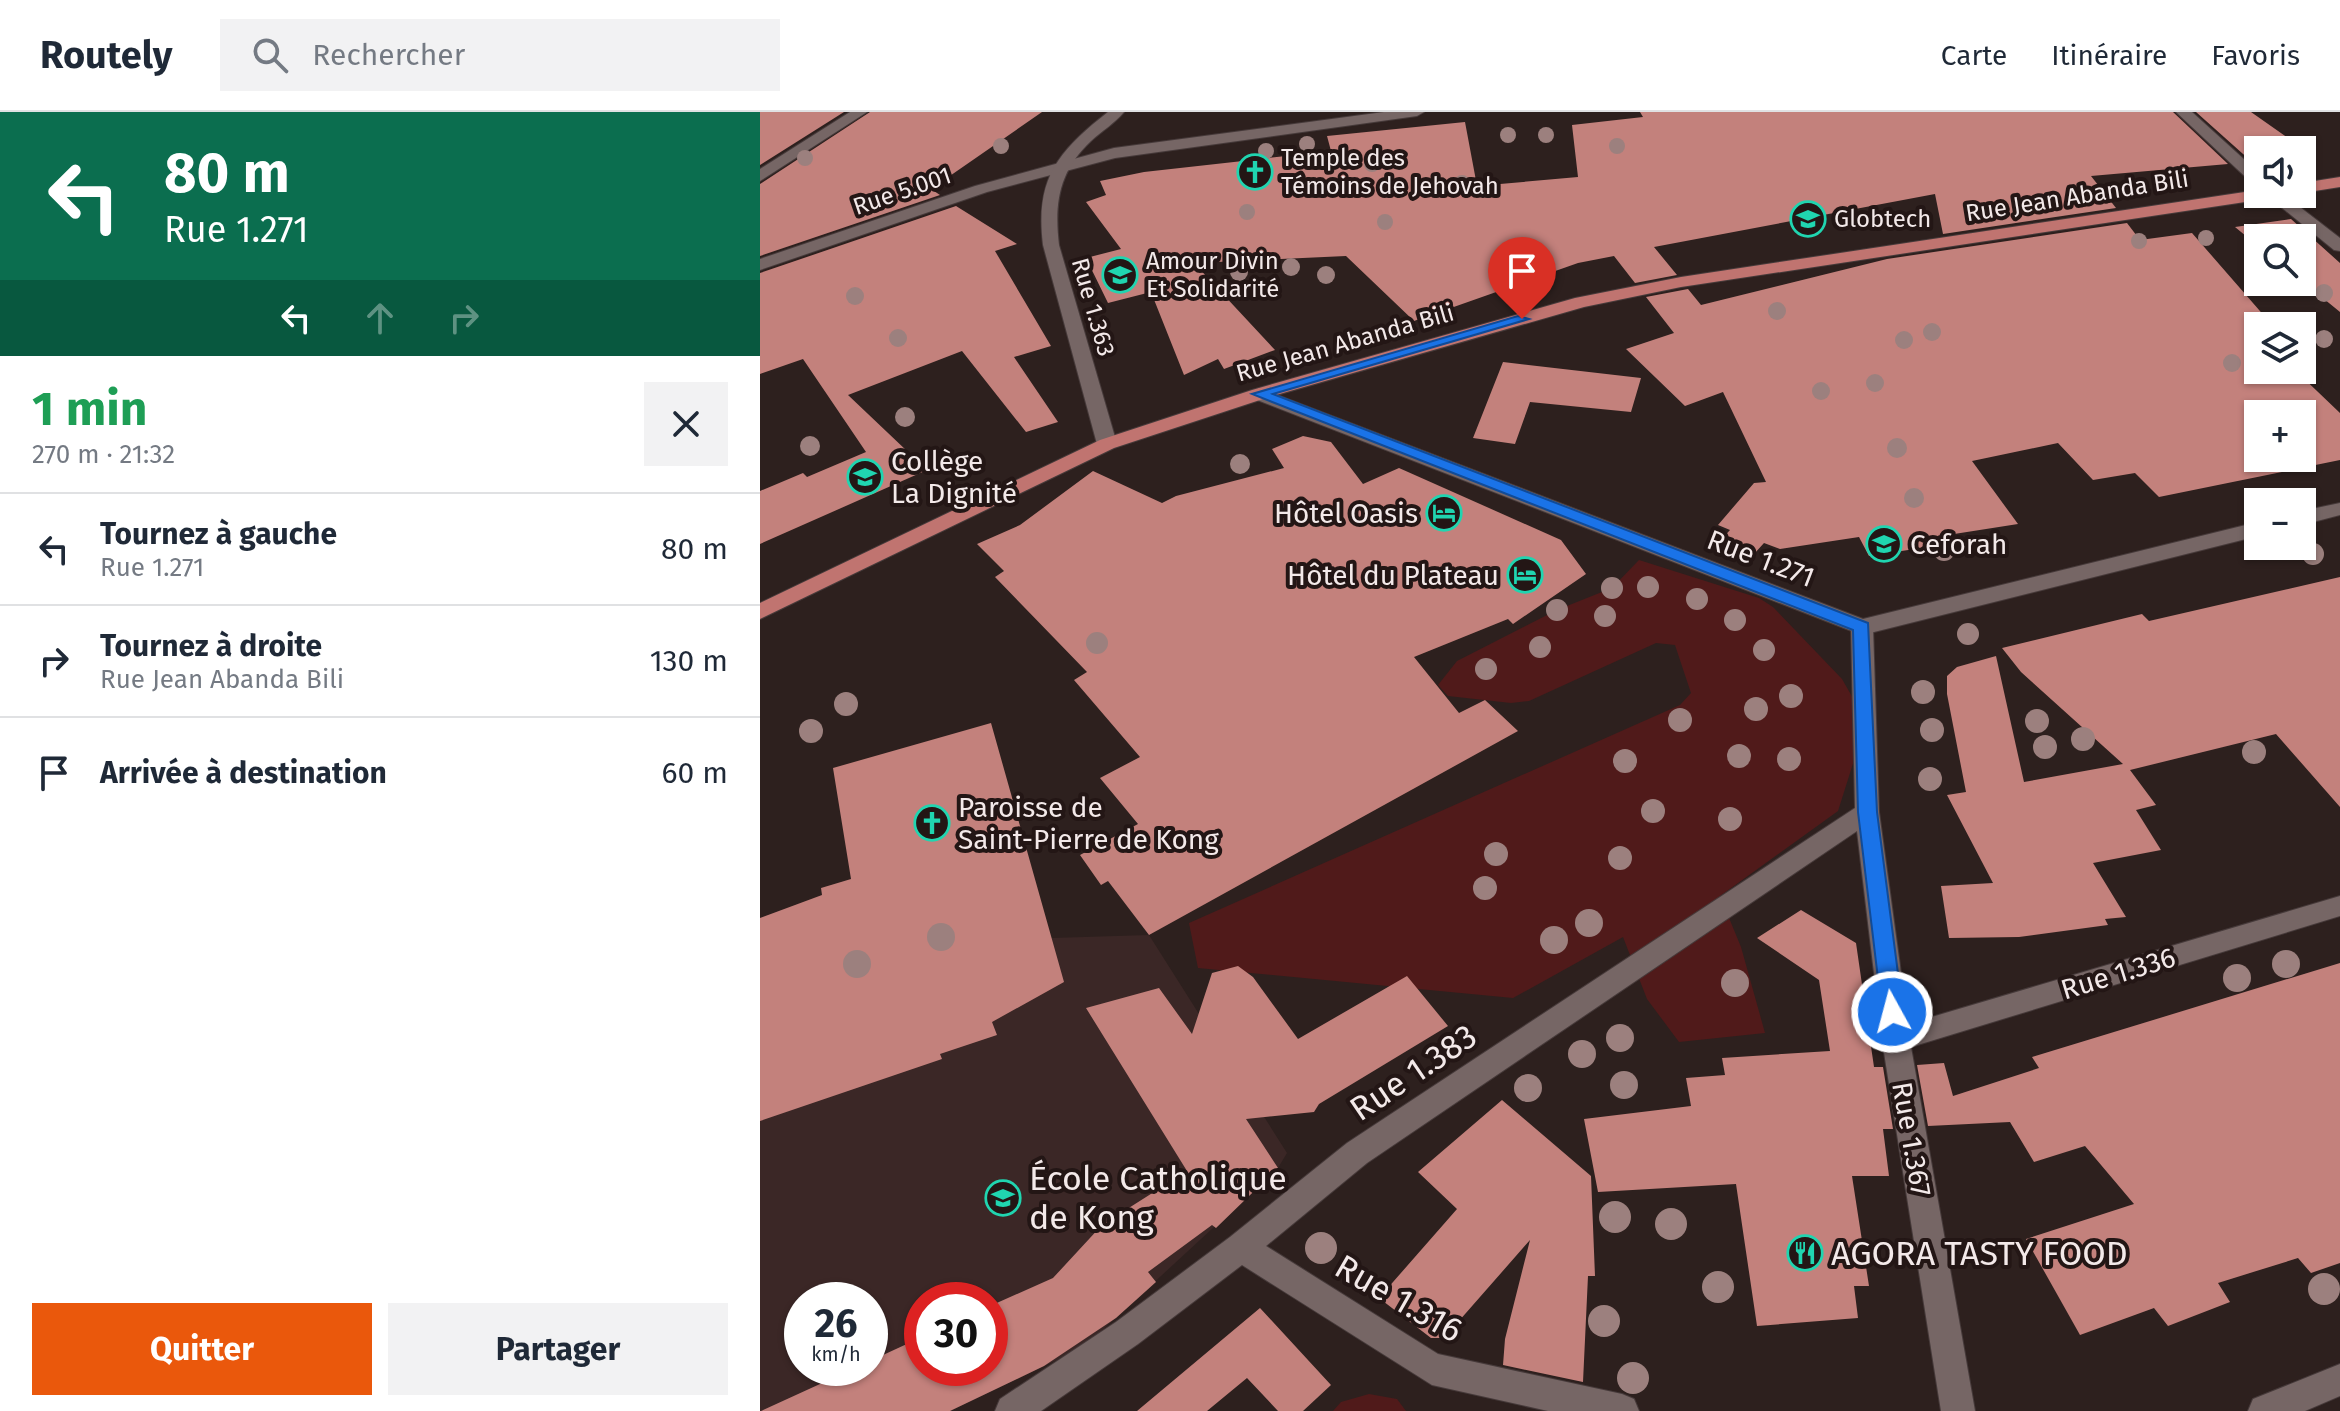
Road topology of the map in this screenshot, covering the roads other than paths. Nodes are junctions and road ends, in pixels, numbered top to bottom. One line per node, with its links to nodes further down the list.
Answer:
1 (860, 112): 8 (street)
2 (1117, 112): 6 (street, Rue 1.363)
3 (1417, 112): 5 (street, Rue 5.001)
4 (2183, 112): 7 (street)
5 (1378, 114): 6 (street, Rue 5.001)
6 (1061, 167): 14 (street, Rue 5.001); 16 (street, Rue 1.363)
7 (2244, 167)
8 (760, 176)
9 (2340, 182): 10 (main road)
10 (2316, 186)
11 (2244, 197): 15 (main road, Rue Jean Abanda Bili)
12 (2291, 208): 13 (street)
13 (2340, 246)
14 (760, 265)
15 (1259, 394): 16 (main road, Rue Jean Abanda Bili); 21 (street, Rue 1.271)
16 (1107, 444): 20 (main road, Rue Jean Abanda Bili)
17 (2340, 509): 18 (street)
18 (2316, 515)
19 (2244, 532): 21 (street)
20 (760, 612)
21 (1862, 627): 22 (street, Rue 1.367)
22 (1867, 812): 24 (street, Rue 1.367); 25 (street, Rue 1.383)
23 (2340, 906): 24 (street, Rue 1.336)
24 (1896, 1040): 29 (street, Rue 1.367)
25 (1241, 1247): 27 (street, Rue 1.383); 28 (street, Rue 1.316)
26 (2340, 1380): 30 (street)
27 (1012, 1411)
28 (1622, 1411)
29 (1958, 1411)
30 (2265, 1411)

